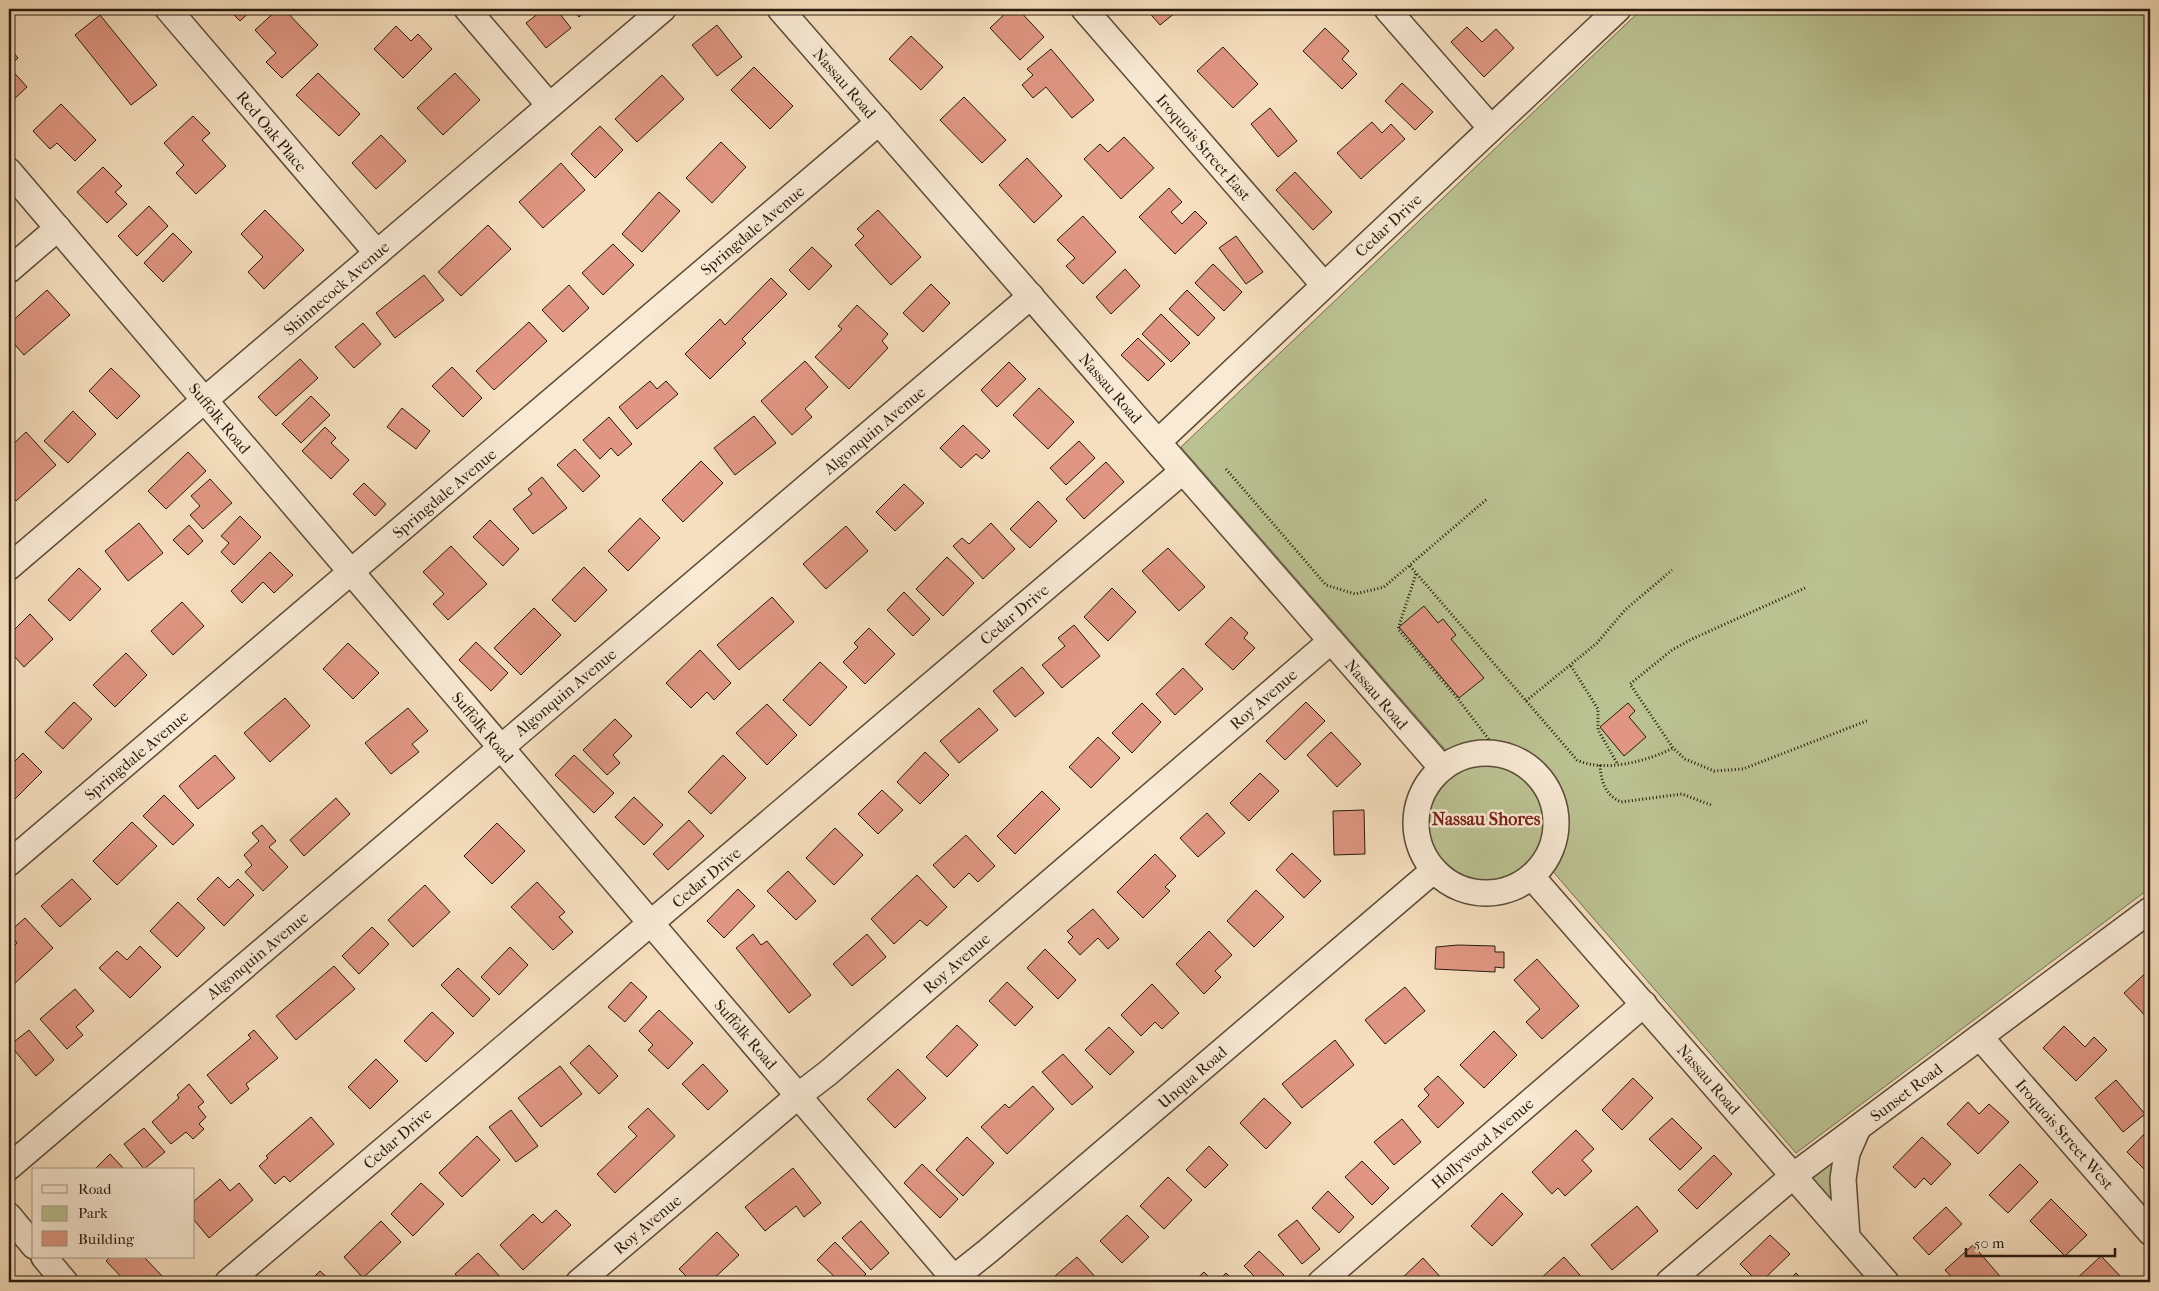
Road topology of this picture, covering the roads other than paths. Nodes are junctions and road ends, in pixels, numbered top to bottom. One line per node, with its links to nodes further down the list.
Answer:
1 (168, 9): 13 (street, Red Oak Place)
2 (467, 9): 8 (street)
3 (664, 9): 8 (street, Shinnecock Avenue)
4 (780, 9): 9 (street, Nassau Road)
5 (1084, 9): 15 (street, Iroquois Street East)
6 (1387, 9): 10 (street)
7 (1618, 9): 10 (street, Cedar Drive)
8 (549, 105): 13 (street, Shinnecock Avenue)
9 (879, 122): 16 (street, Nassau Road); 21 (street, Springdale Avenue)
10 (1491, 128): 15 (street, Cedar Drive)
11 (9, 171): 12 (street, Suffolk Road)
12 (58, 228): 14 (street); 17 (street, Suffolk Road)
13 (377, 253): 17 (street, Shinnecock Avenue)
14 (9, 270)
15 (1324, 285): 18 (street, Cedar Drive)
16 (1031, 296): 18 (street, Nassau Road); 23 (street, Algonquin Avenue)
17 (205, 400): 20 (street, Shinnecock Avenue); 21 (street, Suffolk Road)
18 (1158, 442): 19 (street, Nassau Road)
19 (1183, 470): 22 (street, Nassau Road); 29 (street, Cedar Drive)
20 (9, 567)
21 (351, 572): 23 (street, Suffolk Road); 25 (street, Springdale Avenue)
22 (1331, 641): 24 (street, Nassau Road); 32 (street, Roy Avenue)
23 (501, 748): 29 (street, Suffolk Road); 34 (street, Algonquin Avenue)
24 (1442, 768): 26 (street); 27 (street)
25 (9, 863)
26 (1434, 870): 27 (street); 41 (street, Unqua Road)
27 (1532, 877): 30 (street, Nassau Road)
28 (2150, 910): 31 (street, Sunset Road)
29 (651, 924): 32 (street, Suffolk Road); 43 (street, Cedar Drive)
30 (1644, 1004): 35 (street, Nassau Road); 45 (street, Hollywood Avenue)
31 (1980, 1037): 33 (street, Sunset Road); 37 (street, Iroquois Street West)
32 (798, 1096): 41 (street, Suffolk Road); 44 (street, Roy Avenue)
33 (1858, 1128): 35 (street, Sunset Road); 38 (street)
34 (9, 1167)
35 (1793, 1176): 38 (street, Nassau Road); 46 (street, Sunset Road)
36 (9, 1216): 39 (street)
37 (2150, 1232)
38 (1847, 1237): 47 (street, Nassau Road)
39 (32, 1244)
40 (45, 1258): 42 (street)
41 (953, 1281)
42 (65, 1282)
43 (228, 1282)
44 (579, 1282)
45 (1321, 1282)
46 (1669, 1282)
47 (1886, 1282)

